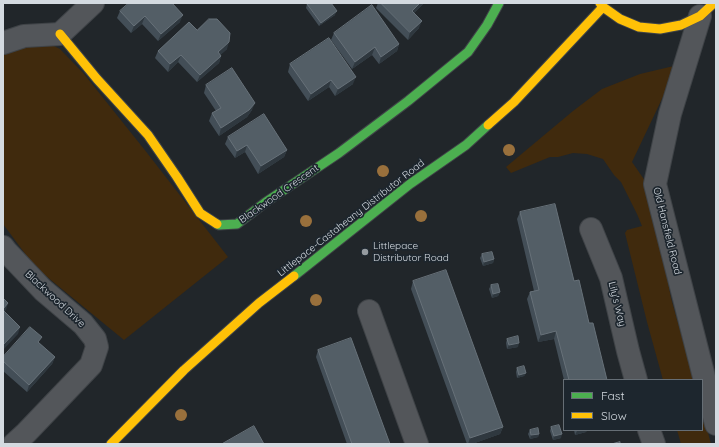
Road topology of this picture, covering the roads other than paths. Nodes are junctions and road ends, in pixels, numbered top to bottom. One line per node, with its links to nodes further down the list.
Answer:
1 (93, 3): 5 (street)
2 (499, 3): 5 (street, Blackwood Crescent)
3 (601, 5): 4 (street); 14 (street, Littlepace-Castaheany Distributor Road)
4 (707, 9): 11 (street, Old Hansfield Road)
5 (60, 34): 6 (street)
6 (3, 43)
7 (591, 229): 10 (street, Lily's Way)
8 (3, 247): 13 (street, Blackwood Drive)
9 (369, 311): 15 (street)
10 (636, 379)
11 (716, 424)
12 (650, 431): 16 (street)
13 (14, 444)
14 (110, 444)
15 (417, 444)
16 (654, 444)

